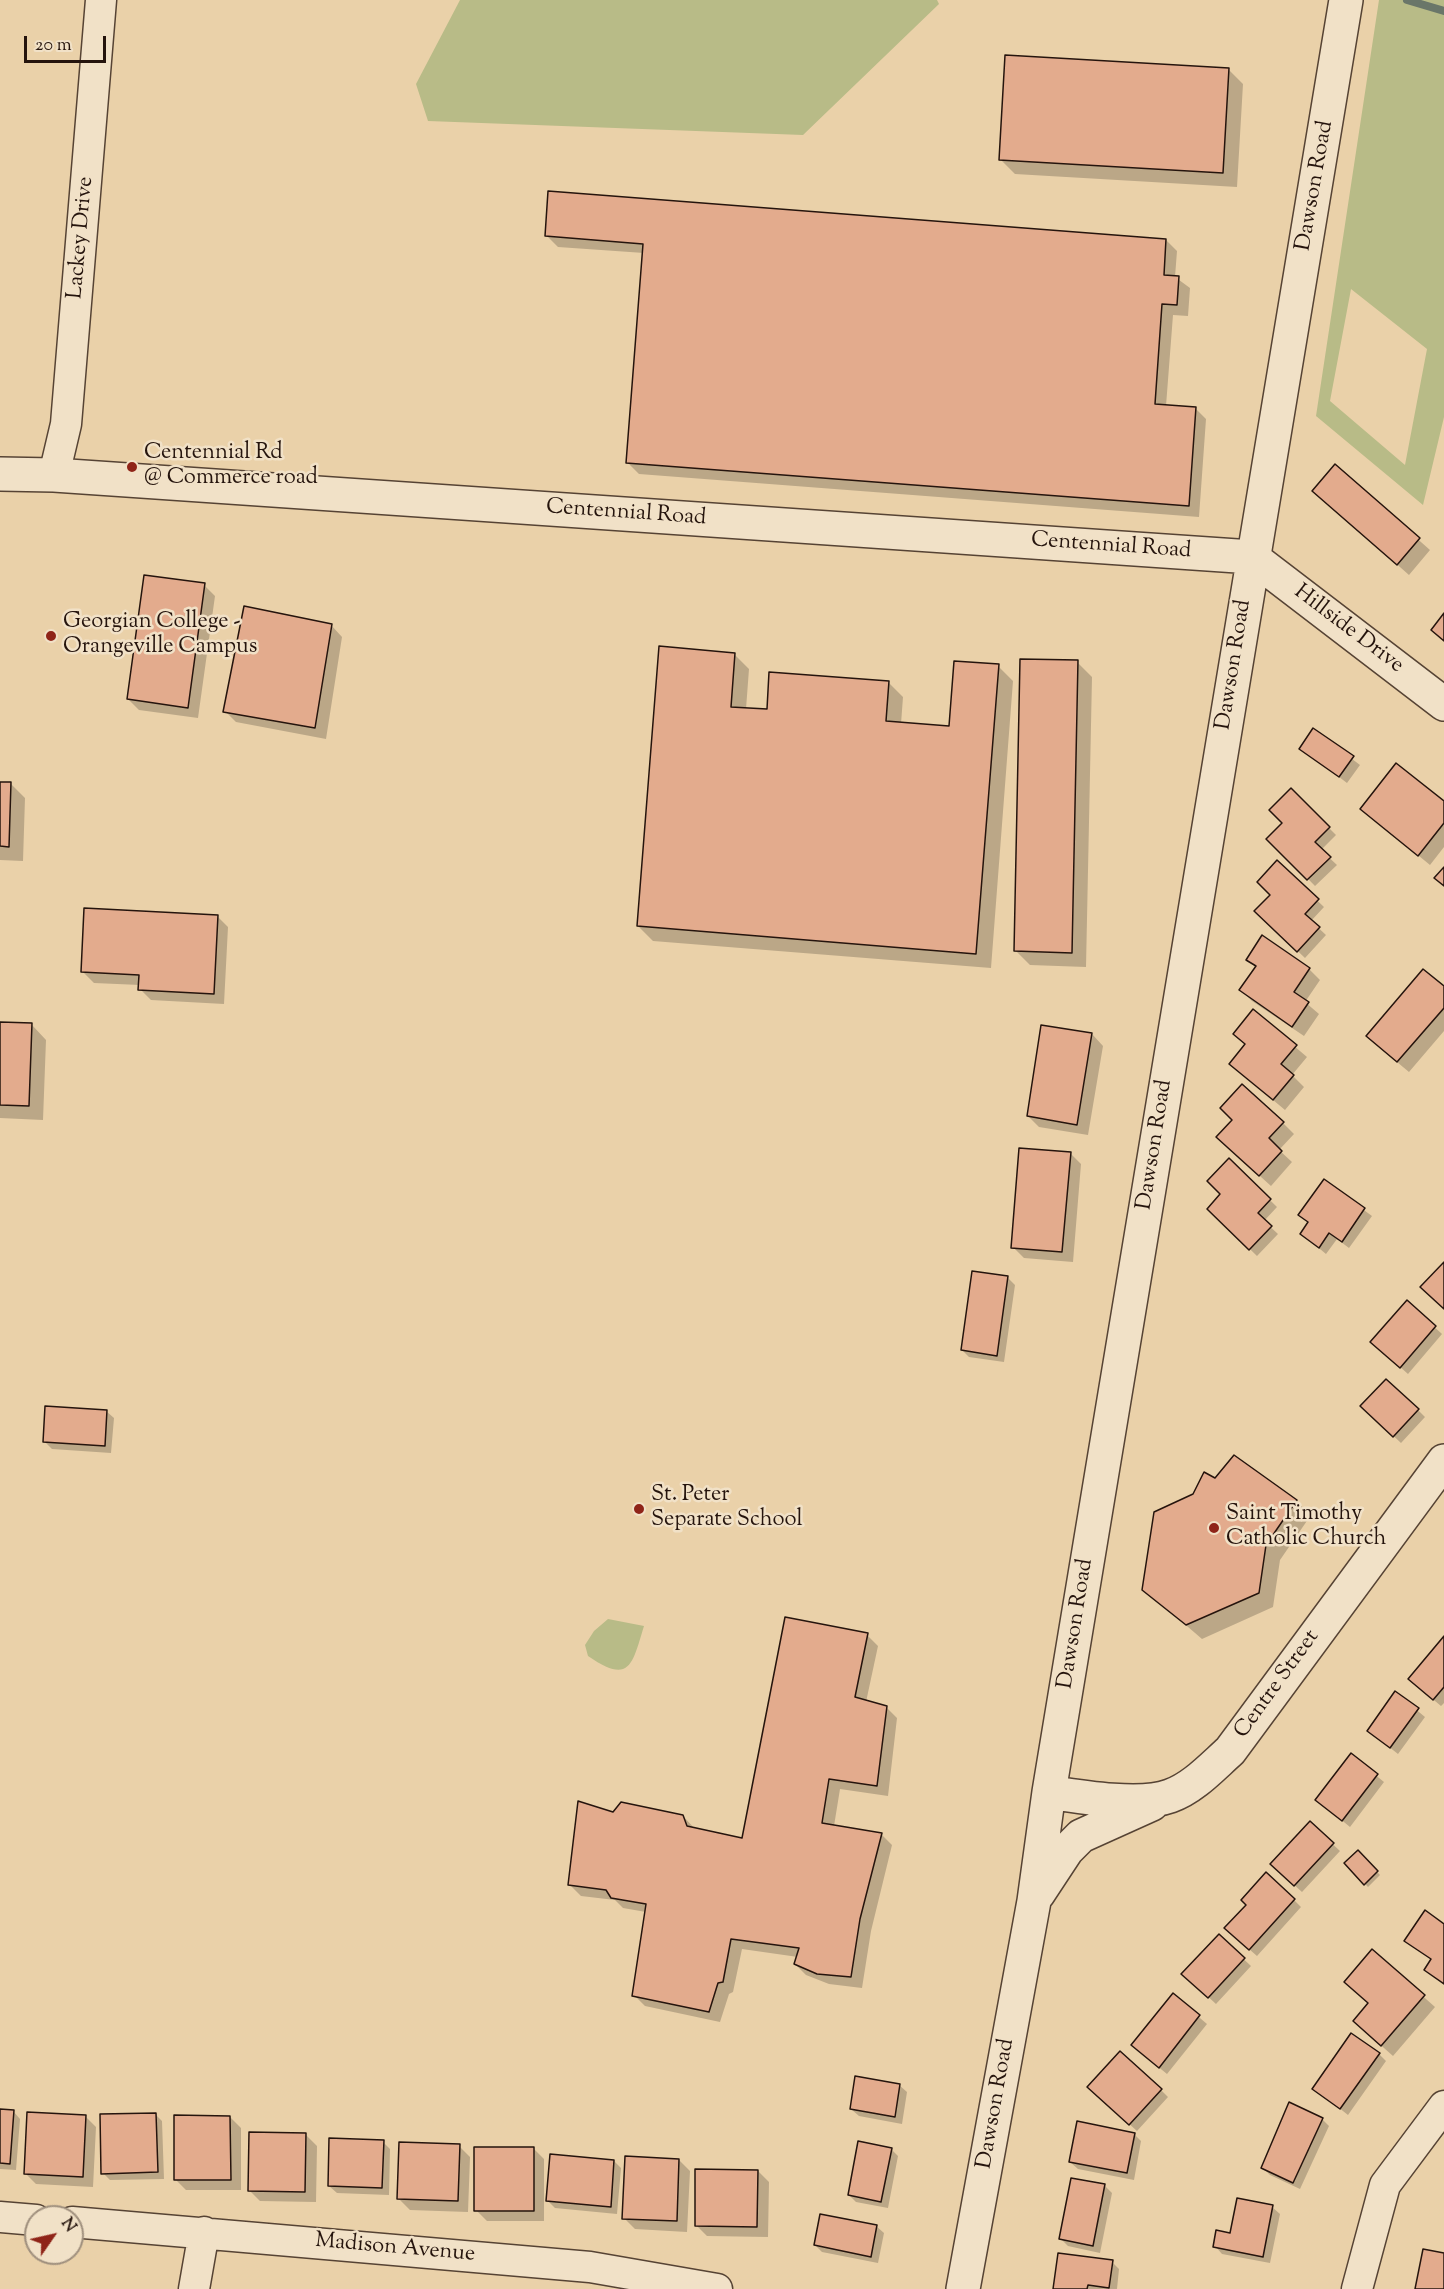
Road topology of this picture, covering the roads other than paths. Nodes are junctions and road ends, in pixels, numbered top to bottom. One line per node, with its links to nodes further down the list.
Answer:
1 (101, 0): 4 (street, Lackey Drive)
2 (1346, 6): 5 (street, Dawson Road)
3 (0, 474): 4 (street, Centennial Road)
4 (54, 475): 5 (street, Centennial Road)
5 (1252, 557): 6 (street, Hillside Drive); 8 (street, Dawson Road)
6 (1444, 704)
7 (1444, 1461): 9 (street, Centre Street)
8 (1049, 1792): 9 (street, Centre Street); 10 (street, Dawson Road)
9 (1170, 1796): 10 (street)
10 (1034, 1900): 19 (street, Dawson Road)
11 (1444, 2106): 20 (street)
12 (0, 2217): 13 (street)
13 (24, 2219)
14 (84, 2223): 15 (street, Madison Avenue)
15 (204, 2232): 16 (street, Madison Avenue); 17 (street)
16 (587, 2278): 18 (street, Madison Avenue)
17 (194, 2289)
18 (717, 2289)
19 (963, 2289)
20 (1357, 2289)

